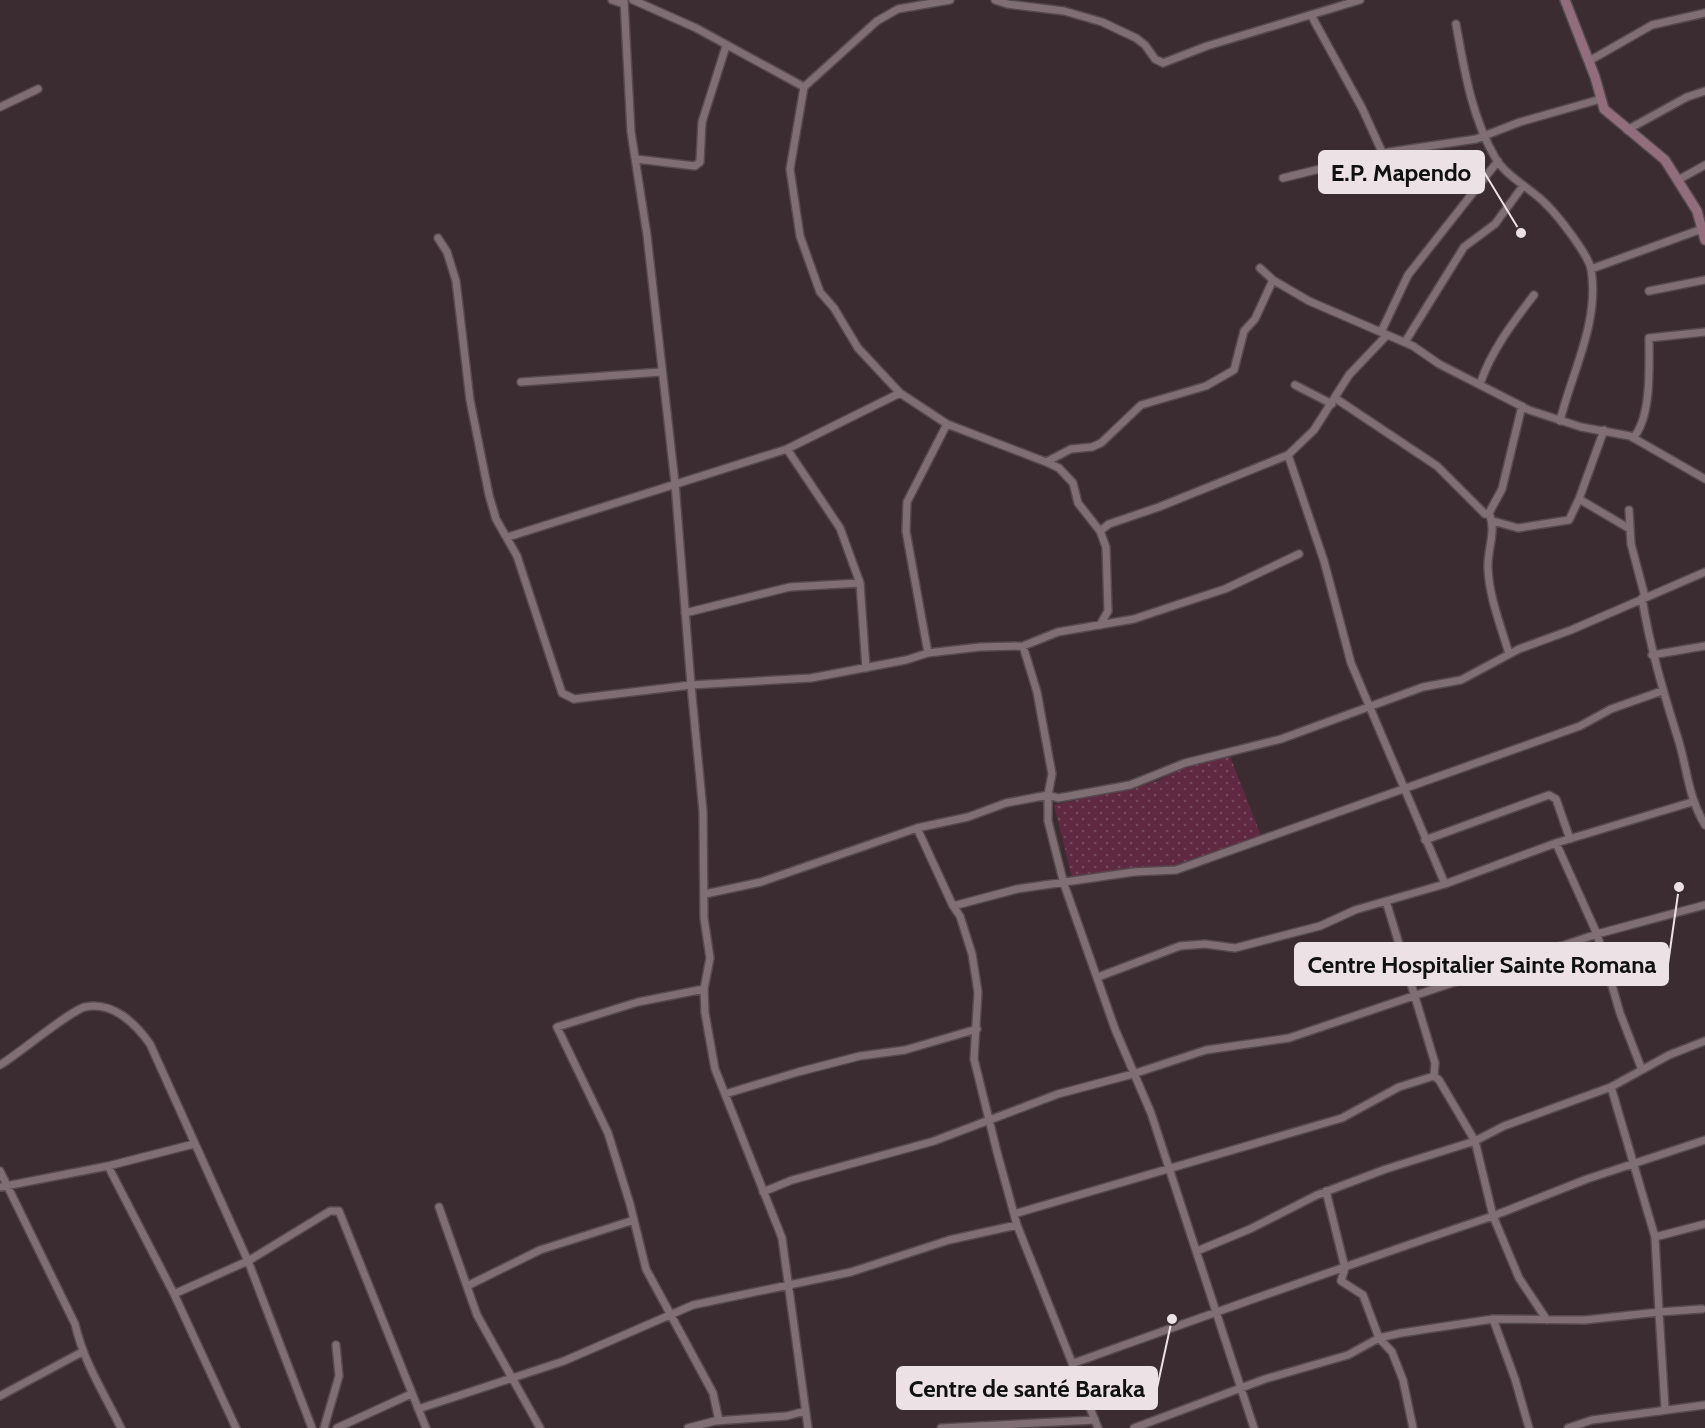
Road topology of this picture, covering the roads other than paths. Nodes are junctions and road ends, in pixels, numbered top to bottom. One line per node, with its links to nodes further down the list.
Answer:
1 (612, 0): 7 (street)
2 (633, 0): 12 (street)
3 (950, 0): 14 (street)
4 (994, 0): 8 (street)
5 (1360, 0): 10 (street)
6 (1565, 0): 13 (street)
7 (624, 2): 22 (street)
8 (1007, 2): 10 (street)
9 (1705, 13): 13 (street)
10 (1311, 15): 21 (street)
11 (1456, 24): 20 (street)
12 (726, 46): 14 (street); 22 (street)
13 (1589, 61): 17 (street)
14 (804, 87): 44 (street)
15 (38, 89): 18 (street)
16 (1705, 91): 19 (street)
17 (1601, 99): 19 (street); 20 (street)
18 (0, 107)
19 (1627, 130): 26 (street)
20 (1484, 136): 21 (street); 23 (street)
21 (1383, 154): 25 (street)
22 (636, 159): 40 (street)
23 (1498, 161): 27 (street); 38 (street)
24 (1705, 165): 26 (street)
25 (1283, 178)
26 (1678, 180): 28 (street)
27 (1523, 186): 32 (street); 39 (street)
28 (1702, 229): 30 (street); 32 (street)
29 (438, 238): 62 (street)
30 (1705, 240)
31 (1260, 268): 33 (street)
32 (1591, 269): 47 (street)
33 (1273, 280): 38 (street); 53 (street)
34 (1705, 280): 35 (street)
35 (1649, 291)
36 (1534, 295): 42 (street)
37 (1705, 332): 50 (street)
38 (1384, 333): 39 (street); 45 (street)
39 (1406, 342): 42 (street)
40 (661, 372): 41 (street); 55 (street)
41 (521, 382)
42 (1480, 384): 46 (street)
43 (1295, 385): 45 (street)
44 (900, 393): 48 (street); 51 (street)
45 (1333, 401): 52 (street); 58 (street)
46 (1522, 405): 47 (street); 58 (street)
47 (1560, 421): 49 (street)
48 (947, 424): 53 (street); 71 (street)
49 (1604, 430): 50 (street); 56 (street)
50 (1633, 438): 54 (street)
51 (787, 449): 55 (street); 65 (street)
52 (1288, 455): 61 (street); 77 (street)
53 (1046, 462): 61 (street)
54 (1705, 479)
55 (675, 483): 62 (street); 67 (street)
56 (1579, 499): 59 (street); 60 (street)
57 (1629, 510): 60 (street)
58 (1489, 513): 59 (street)
59 (1493, 521): 72 (street)
60 (1630, 529): 66 (street)
61 (1100, 531): 68 (street)
62 (508, 537): 75 (street)
63 (1299, 554): 68 (street)
64 (1705, 572): 66 (street)
65 (860, 583): 67 (street); 74 (street)
66 (1644, 598): 72 (street); 73 (street)
67 (686, 613): 75 (street)
68 (1100, 625): 69 (street)
69 (1023, 646): 71 (street); 79 (street)
70 (1705, 646): 73 (street)
71 (928, 653): 74 (street)
72 (1509, 654): 77 (street)
73 (1652, 655): 76 (street)
74 (866, 668): 75 (street)
75 (691, 685): 88 (street)
76 (1662, 691): 78 (street); 80 (street)
77 (1371, 706): 78 (street); 79 (street)
78 (1402, 789): 84 (street); 86 (street)
79 (1048, 795): 82 (street); 86 (street)
80 (1692, 802): 81 (street); 83 (street)
81 (1705, 825)
82 (917, 828): 88 (street); 91 (street)
83 (1570, 839): 84 (street); 85 (street)
84 (1425, 840): 87 (street)
85 (1556, 843): 87 (street); 92 (street)
86 (1064, 884): 91 (street); 93 (street)
87 (1445, 884): 89 (street)
88 (705, 894): 94 (street)
89 (1386, 901): 93 (street); 95 (street)
90 (1705, 905): 92 (street)
91 (952, 906): 96 (street)
92 (1597, 934): 95 (street); 99 (street)
93 (1098, 977): 100 (street)
94 (704, 989): 103 (street); 119 (street)
95 (1414, 994): 100 (street); 101 (street)
96 (977, 1029): 103 (street); 104 (street)
97 (1705, 1041): 99 (street)
98 (0, 1065): 107 (street)
99 (1642, 1070): 102 (street)
100 (1133, 1074): 104 (street); 110 (street)
101 (1434, 1076): 106 (street); 110 (street)
102 (1611, 1087): 106 (street); 108 (street)
103 (725, 1094): 115 (street)
104 (991, 1120): 115 (street); 117 (street)
105 (1705, 1140): 108 (street)
106 (1475, 1141): 114 (street); 118 (street)
107 (194, 1144): 109 (street); 124 (street)
108 (1636, 1162): 118 (street); 122 (street)
109 (108, 1166): 112 (street); 128 (street)
110 (1170, 1170): 117 (street); 123 (street)
111 (0, 1171): 112 (street)
112 (8, 1186): 113 (street); 137 (street)
113 (0, 1187)
114 (1326, 1191): 123 (street); 125 (street)
115 (763, 1192): 127 (street)
116 (439, 1206): 126 (street)
117 (1014, 1214): 121 (street)
118 (1493, 1216): 125 (street); 134 (street)
119 (634, 1220): 126 (street); 132 (street)
120 (1705, 1224): 122 (street)
121 (1017, 1225): 127 (street); 138 (street)
122 (1655, 1237): 130 (street)
123 (1197, 1251): 131 (street)
124 (248, 1261): 128 (street); 141 (street); 151 (street)
125 (1345, 1268): 131 (street); 135 (street)
126 (467, 1286): 139 (street)
127 (788, 1286): 132 (street); 146 (street)
128 (174, 1294): 150 (street)
129 (1702, 1309): 130 (street)
130 (1659, 1312): 134 (street); 144 (street)
131 (1215, 1313): 138 (street); 140 (street)
132 (673, 1314): 139 (street); 147 (street)
133 (1493, 1319): 134 (street); 135 (street); 162 (street)
134 (1547, 1320)
135 (1379, 1338): 140 (street); 161 (street)
136 (336, 1345): 152 (street)
137 (82, 1352): 142 (street); 149 (street)
138 (1074, 1363): 148 (street)
139 (513, 1379): 145 (street); 155 (street)
140 (1239, 1389): 159 (street); 160 (street)
141 (411, 1394): 145 (street); 153 (street)
142 (0, 1396)
143 (1705, 1405): 144 (street)
144 (1665, 1408): 163 (street)
145 (418, 1409): 154 (street)
146 (805, 1412): 147 (street); 157 (street)
147 (719, 1421): 156 (street)
148 (1097, 1424): 158 (street)
149 (121, 1428)
150 (236, 1428)
151 (312, 1428)
152 (324, 1428)
153 (337, 1428)
154 (426, 1428)
155 (540, 1428)
156 (693, 1428)
157 (808, 1428)
158 (941, 1428)
159 (1134, 1428)
160 (1254, 1428)
161 (1413, 1428)
162 (1529, 1428)
163 (1568, 1428)

